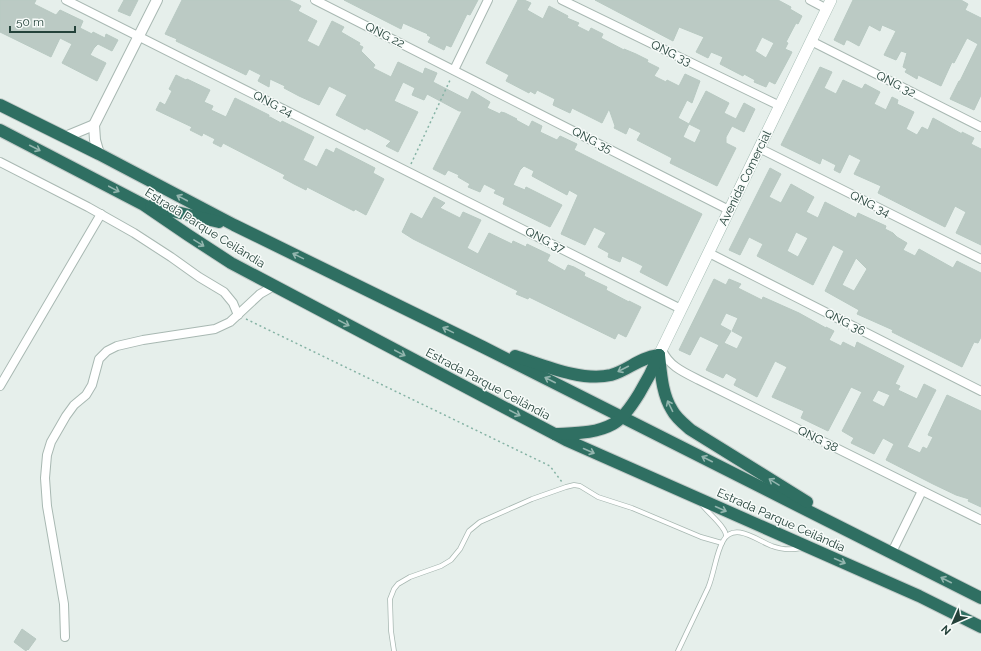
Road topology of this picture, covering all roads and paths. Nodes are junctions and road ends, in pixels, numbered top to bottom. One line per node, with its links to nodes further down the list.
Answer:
1 (66, 0): 8 (street, QNG 24)
2 (157, 0): 8 (street)
3 (315, 0): 10 (street, QNG 22)
4 (488, 0): 10 (street)
5 (562, 0): 12 (street, QNG 33)
6 (810, 0): 7 (street)
7 (829, 4): 9 (main road, Avenida Comercial)
8 (138, 36): 13 (street); 20 (street, QNG 24)
9 (811, 41): 12 (main road, Avenida Comercial); 14 (street, QNG 32)
10 (454, 70): 20 (path); 22 (street, QNG 35)
11 (0, 105): 16 (highway, Estrada Parque Ceilândia)
12 (780, 106): 17 (main road, Avenida Comercial)
13 (94, 125): 16 (street); 18 (street)
14 (981, 127)
15 (0, 130): 21 (highway, Estrada Parque Ceilândia, one-way to 21)
16 (65, 137): 18 (highway, Estrada Parque Ceilândia)
17 (759, 148): 22 (main road, Avenida Comercial); 26 (street, QNG 34)
18 (99, 154): 24 (highway, Estrada Parque Ceilândia, one-way to 18)
19 (0, 162): 23 (street)
20 (408, 171): 28 (street, QNG 37)
21 (144, 205): 24 (highway); 27 (highway, Estrada Parque Ceilândia, one-way to 27)
22 (729, 210): 25 (main road, Avenida Comercial)
23 (101, 214): 29 (street); 32 (street)
24 (234, 225): 30 (highway, Estrada Parque Ceilândia, one-way to 24)
25 (708, 253): 28 (main road, Avenida Comercial); 33 (street, QNG 36)
26 (981, 259)
27 (274, 286): 29 (street); 35 (highway, Estrada Parque Ceilândia, one-way to 35)
28 (681, 309): 31 (main road, Avenida Comercial)
29 (238, 315): 36 (path); 47 (street)
30 (483, 347): 31 (highway, one-way to 30); 34 (highway, Estrada Parque Ceilândia, one-way to 30)
31 (660, 352): 34 (highway); 37 (street, QNG 38); 41 (highway, one-way to 31)
32 (0, 386)
33 (981, 391)
34 (623, 417): 35 (highway); 41 (highway, Estrada Parque Ceilândia, one-way to 34)
35 (554, 434): 38 (highway, Estrada Parque Ceilândia, one-way to 38)
36 (566, 487): 42 (lane); 48 (lane)
37 (922, 491): 39 (street, QNG 38); 44 (street)
38 (698, 499): 40 (lane); 43 (highway, Estrada Parque Ceilândia, one-way to 43)
39 (981, 520)
40 (726, 536): 42 (lane); 43 (lane)
41 (867, 540): 44 (highway, Estrada Parque Ceilândia)
42 (722, 543): 49 (lane)
43 (809, 548): 46 (highway, Estrada Parque Ceilândia, one-way to 46)
44 (892, 552): 45 (highway, Estrada Parque Ceilândia, one-way to 44)
45 (981, 598)
46 (981, 627)
47 (65, 637)
48 (394, 651)
49 (678, 651)

